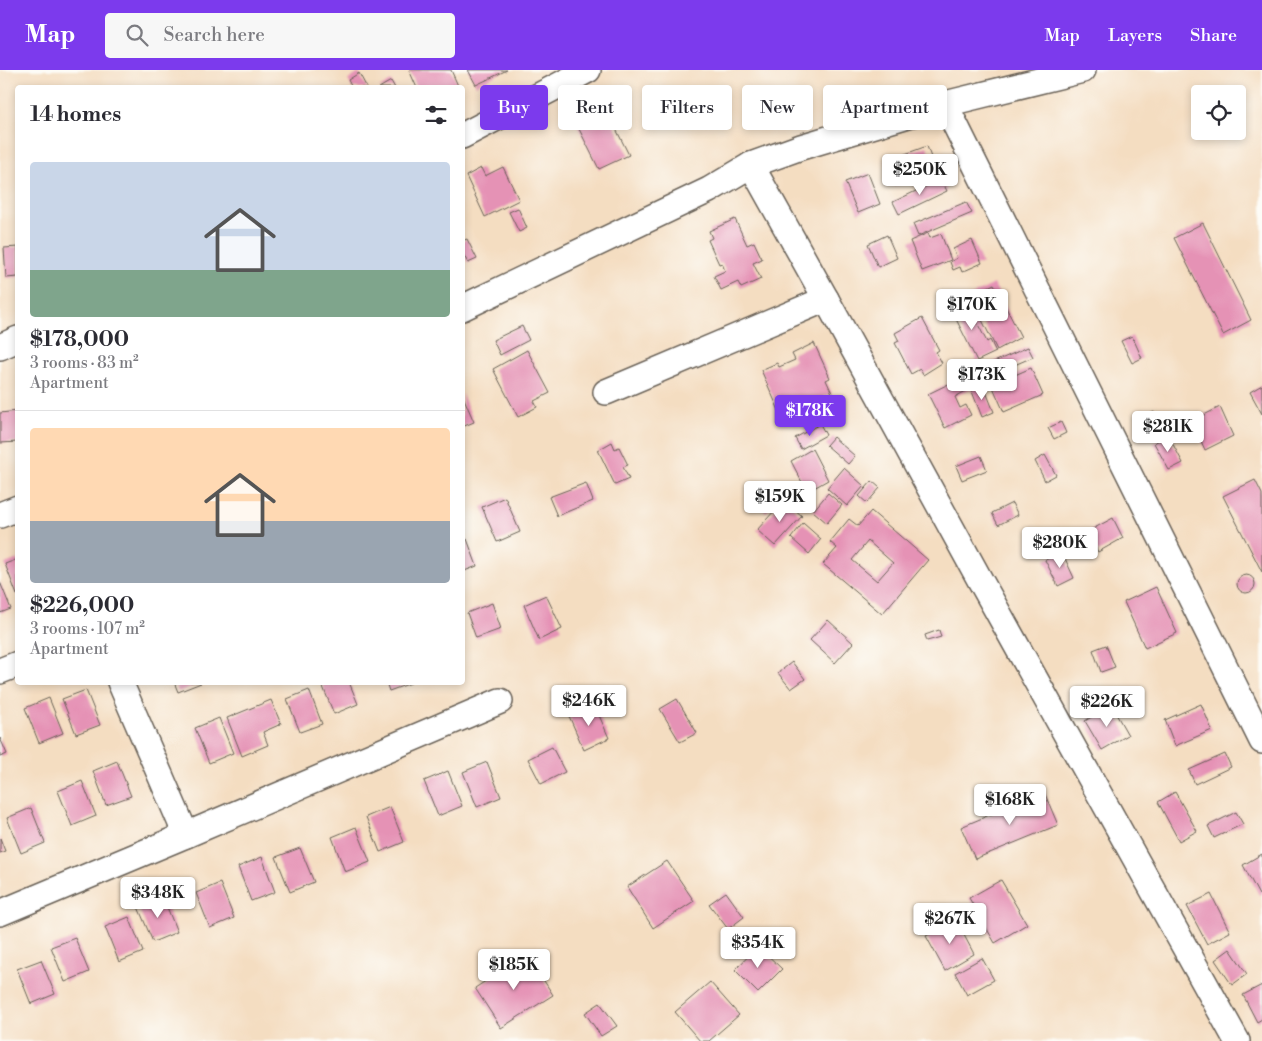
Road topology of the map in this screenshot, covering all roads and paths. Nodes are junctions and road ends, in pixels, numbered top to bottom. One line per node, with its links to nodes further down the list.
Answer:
1 (588, 70): 6 (street)
2 (1083, 70): 3 (street)
3 (947, 104)
4 (947, 108): 19 (street)
5 (860, 130): 7 (street)
6 (465, 134)
7 (751, 165): 8 (street); 9 (street)
8 (826, 299): 12 (street); 22 (street)
9 (465, 307)
10 (15, 341): 11 (street)
11 (0, 347)
12 (606, 392)
13 (15, 509): 14 (street)
14 (0, 515)
15 (15, 665): 16 (street)
16 (0, 671)
17 (121, 685): 20 (street)
18 (500, 701): 20 (street)
19 (1262, 741)
20 (186, 835): 21 (street)
21 (0, 913)
22 (1237, 1041)

